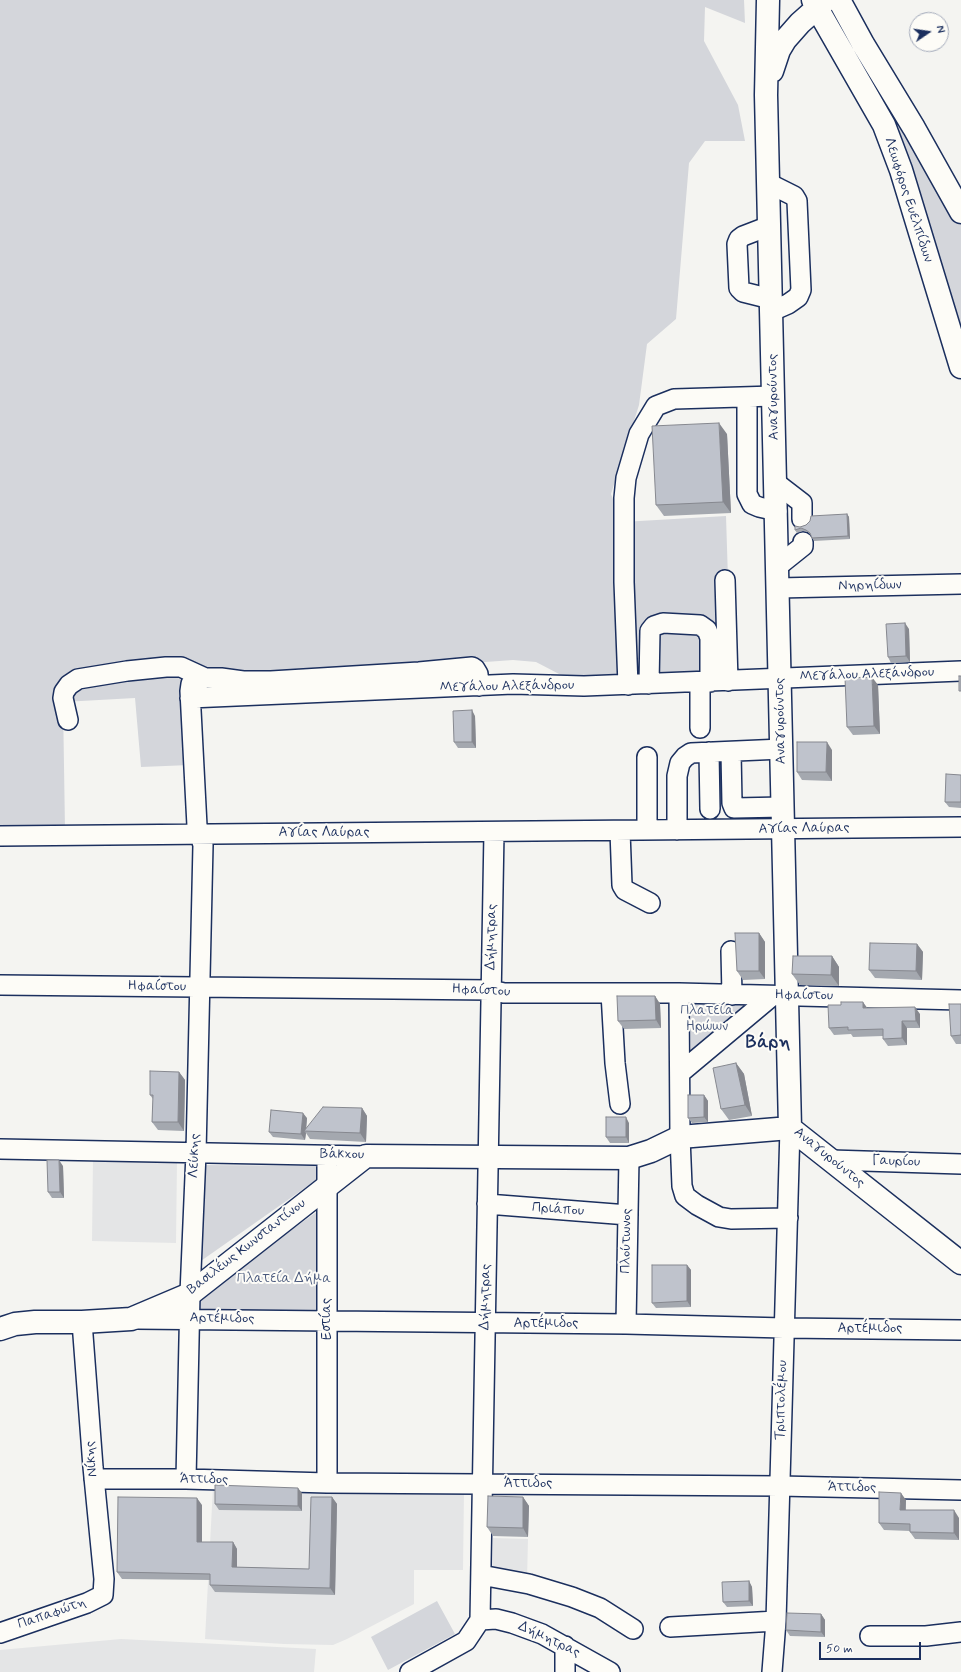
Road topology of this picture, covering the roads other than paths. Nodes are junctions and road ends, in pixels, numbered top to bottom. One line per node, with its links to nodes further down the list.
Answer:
1 (768, 0): 4 (main road, Αναγυρούντος)
2 (839, 0): 6 (main road, Λεωφόρος Ευελπίδων)
3 (818, 3): 4 (main road, Αναγυρούντος); 9 (main road, Λεωφόρος Ευελπίδων)
4 (766, 95): 5 (main road, Αναγυρούντος)
5 (768, 183): 7 (main road, Αναγυρούντος); 8 (street)
6 (961, 212)
7 (770, 226): 8 (main road, Αναγυρούντος); 8 (street)
8 (771, 305): 10 (main road, Αναγυρούντος)
9 (961, 367)
10 (774, 396): 11 (street); 12 (main road, Αναγυρούντος)
11 (747, 398): 13 (street); 26 (street)
12 (776, 483): 13 (main road, Αναγυρούντος); 14 (street)
13 (777, 511): 16 (main road, Αναγυρούντος)
14 (802, 520)
15 (803, 542): 16 (street)
16 (778, 566): 19 (main road, Αναγυρούντος)
17 (725, 580): 23 (street)
18 (961, 584): 19 (street, Νηρηίδων)
19 (778, 588): 22 (main road, Αναγυρούντος)
20 (961, 671): 22 (street, Μεγάλου Αλεξάνδρου)
21 (205, 678): 27 (street); 28 (street); 29 (street)
22 (780, 679): 23 (street, Μεγάλου Αλεξάνδρου); 31 (main road, Αναγυρούντος)
23 (728, 681): 24 (street, Μεγάλου Αλεξάνδρου)
24 (705, 682): 25 (street, Μεγάλου Αλεξάνδρου); 25 (street); 30 (street)
25 (649, 684): 26 (street, Μεγάλου Αλεξάνδρου)
26 (628, 685): 27 (street, Μεγάλου Αλεξάνδρου)
27 (479, 686): 28 (street, Μεγάλου Αλεξάνδρου)
28 (190, 698): 43 (street)
29 (68, 720)
30 (700, 728)
31 (782, 750): 33 (street); 35 (main road, Αναγυρούντος)
32 (709, 752): 33 (street); 36 (street); 40 (street)
33 (731, 752): 35 (street)
34 (647, 757): 39 (street)
35 (783, 807): 38 (main road, Αναγυρούντος)
36 (710, 809)
37 (961, 827): 38 (street, Αγίας Λαύρας)
38 (784, 829): 40 (street, Αγίας Λαύρας); 53 (main road, Αναγυρούντος)
39 (647, 830): 40 (street, Αγίας Λαύρας); 41 (street, Αγίας Λαύρας)
40 (677, 830)
41 (620, 831): 42 (street, Αγίας Λαύρας); 45 (street)
42 (494, 832): 43 (street, Αγίας Λαύρας); 49 (street, Δήμητρας)
43 (200, 834): 44 (street, Αγίας Λαύρας); 48 (street, Λεύκης)
44 (0, 836)
45 (650, 903)
46 (731, 951): 52 (street)
47 (0, 985): 48 (street, Ηφαίστου)
48 (199, 988): 49 (street, Ηφαίστου); 60 (street, Λεύκης)
49 (491, 990): 50 (street, Ηφαίστου); 63 (street, Δήμητρας)
50 (611, 993): 51 (street, Ηφαίστου); 56 (street)
51 (679, 993): 52 (street, Ηφαίστου); 55 (street)
52 (732, 994): 53 (street, Ηφαίστου)
53 (780, 996): 54 (street, Ηφαίστου); 55 (street); 57 (main road, Αναγυρούντος)
54 (961, 1000)
55 (680, 1073): 58 (street)
56 (620, 1104)
57 (790, 1128): 58 (main road); 65 (main road, Αναγυρούντος); 70 (street, Τριπτολέμου)
58 (680, 1137): 64 (main road, Βάκχου); 70 (street)
59 (0, 1149): 60 (street, Βάκχου)
60 (196, 1153): 61 (street, Βάκχου); 72 (street, Λεύκης)
61 (328, 1155): 62 (street, Βάκχου); 67 (street, Εστίας)
62 (366, 1156): 63 (main road, Βάκχου); 67 (main road, Βασιλέως Κωνσταντίνου)
63 (488, 1158): 64 (main road, Βάκχου); 68 (street, Δήμητρας)
64 (629, 1158): 69 (street, Πλούτωνος)
65 (831, 1160): 66 (street, Γαυρίου); 71 (main road, Αναγυρούντος)
66 (961, 1164)
67 (328, 1185): 72 (main road, Βασιλέως Κωνσταντίνου); 75 (street, Εστίας)
68 (487, 1204): 69 (street, Πριάπου); 77 (street, Δήμητρας)
69 (628, 1215): 78 (street, Πλούτωνος)
70 (788, 1218): 79 (street, Τριπτολέμου)
71 (961, 1263)
72 (190, 1294): 73 (street, Λεύκης); 74 (main road, Βασιλέως Κωνσταντίνου)
73 (190, 1318): 74 (street, Αρτέμιδος); 75 (street, Αρτέμιδος); 83 (street, Λεύκης)
74 (131, 1319): 76 (main road, Βασιλέως Κωνσταντίνου)
75 (327, 1321): 77 (street, Αρτέμιδος); 84 (street, Εστίας)
76 (82, 1322): 80 (main road, Βασιλέως Κωνσταντίνου); 82 (street, Νίκης)
77 (485, 1323): 78 (street, Αρτέμιδος); 85 (street, Δήμητρας)
78 (626, 1324): 79 (street, Αρτέμιδος)
79 (784, 1328): 81 (street, Αρτέμιδος); 86 (street, Τριπτολέμου)
80 (0, 1330)
81 (961, 1330)
82 (94, 1479): 83 (street, Άττιδος); 89 (street, Νίκης)
83 (186, 1479): 84 (street, Άττιδος)
84 (327, 1483): 85 (street, Άττιδος)
85 (482, 1484): 86 (street, Άττιδος); 88 (street, Δήμητρας)
86 (780, 1486): 87 (street, Άττιδος); 91 (street, Τριπτολέμου)
87 (961, 1490)
88 (481, 1575): 90 (street, Δήμητρας); 93 (street)
89 (103, 1595): 95 (street, Παπαφώτη)
90 (480, 1620): 97 (street, Δήμητρας); 98 (street)
91 (776, 1621): 92 (street); 101 (street, Τριπτολέμου)
92 (670, 1627)
93 (633, 1629)
94 (961, 1632): 96 (street)
95 (0, 1633)
96 (870, 1636)
97 (565, 1646): 99 (street); 100 (street, Δήμητρας)
98 (410, 1672)
99 (565, 1672)
100 (610, 1672)
101 (772, 1672)

